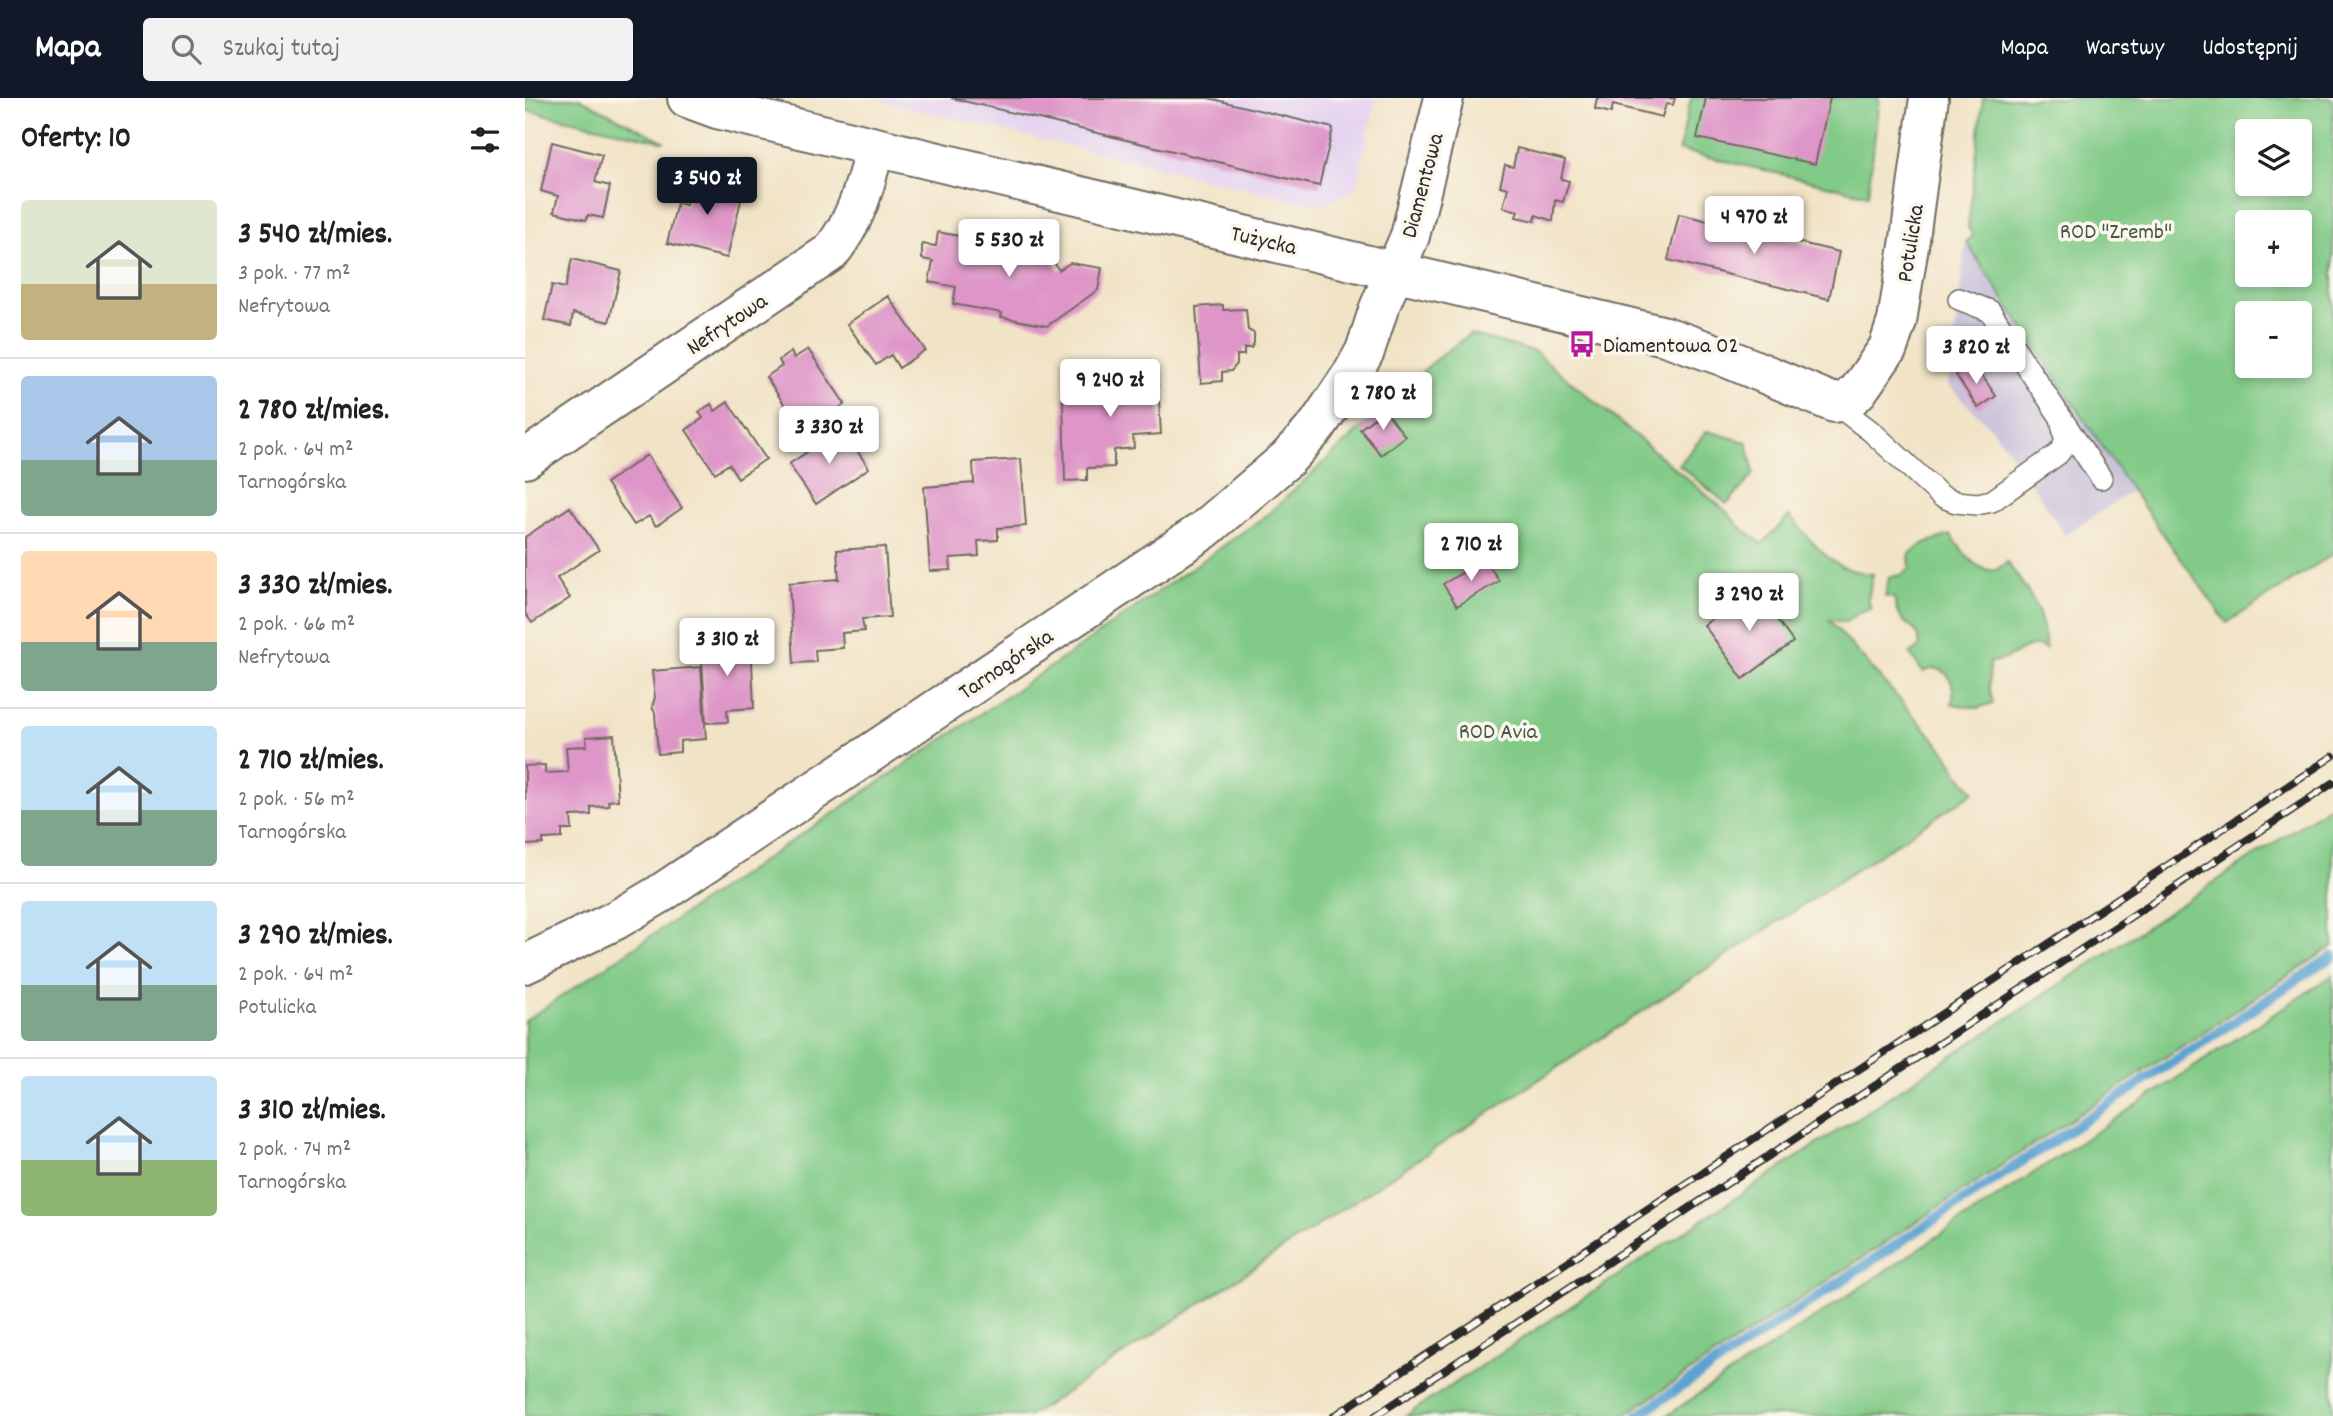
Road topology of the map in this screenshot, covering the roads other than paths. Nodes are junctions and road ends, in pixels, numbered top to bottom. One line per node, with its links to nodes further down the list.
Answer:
1 (687, 98): 4 (street, Tużycka)
2 (1444, 98): 5 (street, Diamentowa)
3 (1929, 98): 7 (street, Potulicka)
4 (875, 146): 5 (street, Tużycka); 9 (street, Nefrytowa)
5 (1395, 271): 7 (street, Tużycka); 11 (street, Tarnogórska)
6 (1959, 299): 8 (lane)
7 (1834, 403): 8 (lane)
8 (2061, 418): 10 (lane)
9 (525, 459)
10 (2101, 478)
11 (525, 964)

